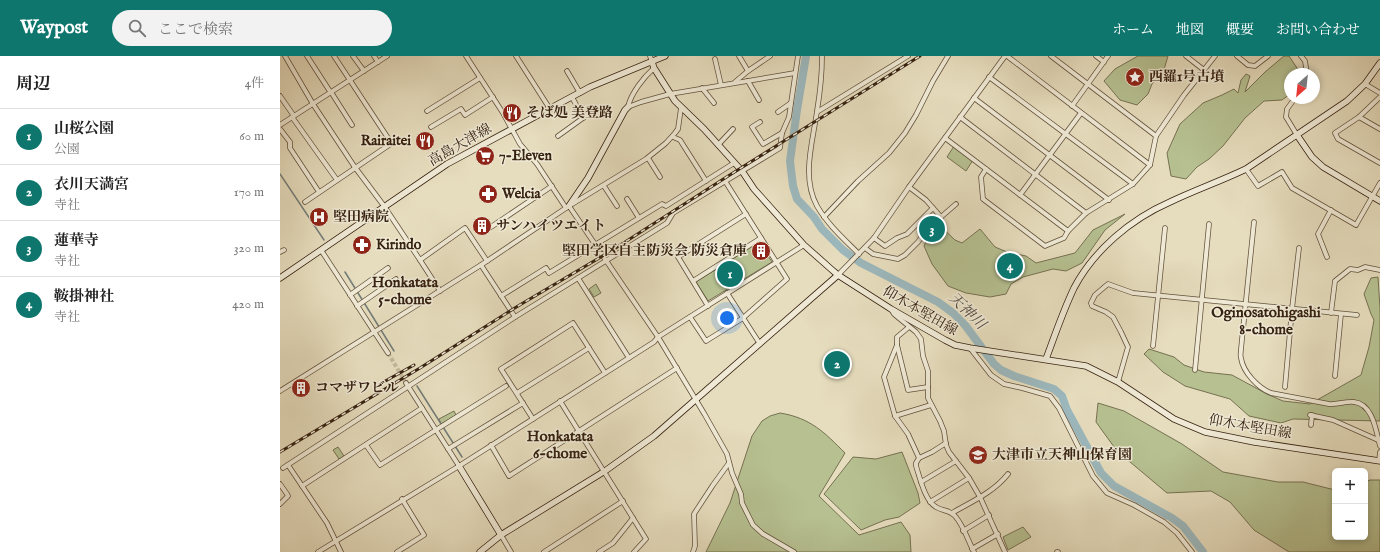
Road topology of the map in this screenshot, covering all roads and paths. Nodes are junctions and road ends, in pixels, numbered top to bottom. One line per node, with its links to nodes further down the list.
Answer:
1 (285, 56): 57 (street)
2 (307, 56): 45 (street)
3 (334, 56): 38 (street)
4 (353, 56): 32 (street)
5 (374, 56): 26 (street)
6 (387, 56): 26 (street)
7 (466, 56): 37 (street)
8 (516, 56): 62 (street)
9 (664, 56): 27 (main road, 高島大津線)
10 (739, 56): 33 (street)
11 (770, 56): 33 (street)
12 (798, 56): 35 (street)
13 (822, 56): 65 (street)
14 (908, 56): 65 (street)
15 (948, 56): 124 (street)
16 (1006, 56): 36 (street); 59 (street)
17 (1051, 56): 41 (street)
18 (1096, 56): 28 (street)
19 (1108, 56): 28 (street)
20 (1186, 56): 31 (street)
21 (1215, 56): 31 (street)
22 (1237, 56): 23 (street)
23 (1268, 56)
24 (1301, 56): 30 (street)
25 (715, 59): 43 (street)
26 (378, 62): 32 (street)
27 (652, 62): 46 (main road, 高島大津線); 48 (main road, 仰木本堅田線); 60 (street)
28 (1104, 62): 41 (street)
29 (1380, 63): 42 (main road)
30 (1306, 68)
31 (1204, 70): 84 (street)
32 (364, 71): 38 (street)
33 (748, 71): 40 (street)
34 (567, 72): 46 (street)
35 (796, 73): 39 (street); 55 (street)
36 (990, 77): 52 (street); 81 (street)
37 (480, 78): 50 (street); 63 (street)
38 (349, 81): 45 (street); 86 (street)
39 (748, 81): 40 (street); 54 (street)
40 (734, 83): 43 (street)
41 (1088, 84): 59 (street); 84 (street)
42 (1366, 84): 47 (street); 82 (main road)
43 (722, 85): 44 (street)
44 (702, 88): 48 (street); 56 (street)
45 (331, 92): 57 (street); 74 (street)
46 (580, 93): 51 (main road, 高島大津線)
47 (1380, 93)
48 (670, 94): 60 (street); 61 (main road, 仰木本堅田線)
49 (280, 96): 68 (street)
50 (493, 97): 75 (street); 77 (street)
51 (572, 97): 62 (main road, 高島大津線); 71 (street)
52 (974, 98): 69 (street); 90 (street)
53 (1380, 98): 70 (street)
54 (759, 100)
55 (791, 102): 64 (street); 80 (street)
56 (714, 103)
57 (313, 104): 68 (street); 95 (street)
58 (1291, 104): 82 (street)
59 (1072, 106): 67 (street)
60 (628, 107): 119 (main road)
61 (681, 108): 85 (street); 89 (main road, 仰木本堅田線)
62 (550, 109): 77 (main road, 高島大津線)
63 (427, 112)
64 (778, 112)
65 (817, 112): 124 (street)
66 (590, 113): 71 (street)
67 (1081, 113): 81 (street); 94 (street)
68 (293, 117): 73 (street); 101 (street)
69 (960, 117): 87 (street); 99 (street)
70 (1359, 117): 79 (street); 93 (street)
71 (583, 118): 83 (street)
72 (760, 122): 80 (street)
73 (280, 125)
74 (352, 125)
75 (431, 127)
76 (280, 129): 109 (street)
77 (512, 129): 106 (street); 117 (main road, 高島大津線)
78 (733, 129): 89 (street)
79 (1380, 129)
80 (782, 133): 98 (street)
81 (1065, 134): 90 (street); 105 (street)
82 (1297, 135): 97 (main road); 111 (main road)
83 (558, 136)
84 (1156, 136): 94 (street)
85 (673, 137): 91 (street); 102 (street)
86 (388, 138)
87 (945, 138): 96 (street); 108 (street)
88 (392, 143): 95 (street)
89 (718, 144): 92 (main road, 仰木本堅田線)
90 (1050, 155): 99 (street); 113 (street)
91 (648, 158): 100 (street); 107 (street)
92 (734, 163): 98 (main road, 仰木本堅田線); 102 (street)
93 (1380, 163)
94 (1150, 164): 105 (street)
95 (355, 168): 101 (street); 117 (street)
96 (986, 169): 110 (street); 131 (street)
97 (1246, 169): 121 (street); 180 (main road)
98 (742, 171): 103 (street); 135 (main road, 仰木本堅田線)
99 (1035, 174): 110 (street); 122 (street)
100 (660, 177)
101 (336, 180): 109 (street)
102 (706, 181): 126 (street)
103 (725, 181): 123 (street); 143 (street)
104 (1380, 183): 111 (street)
105 (1133, 184): 113 (street)
106 (552, 186): 119 (street); 129 (street)
107 (604, 186): 118 (street); 119 (street)
108 (909, 187): 120 (street); 133 (street)
109 (319, 192): 115 (street)
110 (1020, 195): 131 (street)
111 (1373, 196): 114 (main road); 121 (street)
112 (627, 199): 126 (street)
113 (1109, 200): 122 (street)
114 (1380, 201)
115 (305, 202)
116 (956, 204): 125 (street)
117 (384, 206): 138 (main road, 高島大津線); 141 (street)
118 (617, 206)
119 (567, 207): 134 (street); 142 (street)
120 (933, 208): 125 (street); 133 (street)
121 (1331, 210): 140 (street)
122 (1086, 213): 131 (street)
123 (746, 214): 132 (street); 152 (street)
124 (824, 217): 139 (street)
125 (941, 217): 136 (street)
126 (639, 218): 134 (street)
127 (1254, 222): 159 (street)
128 (1210, 224): 158 (street)
129 (491, 227)
130 (1165, 228): 156 (street)
131 (1068, 231)
132 (761, 238): 144 (street); 152 (street)
133 (874, 238): 136 (street)
134 (595, 245): 143 (street); 157 (street)
135 (804, 245): 144 (street); 148 (main road, 仰木本堅田線)
136 (866, 248): 139 (street)
137 (1299, 248): 163 (street)
138 (321, 250): 149 (main road, 高島大津線); 155 (street)
139 (857, 256): 148 (street)
140 (1327, 257)
141 (420, 260): 142 (street); 153 (street)
142 (487, 261): 145 (street)
143 (606, 261): 150 (street); 172 (street)
144 (776, 262): 154 (street); 169 (street)
145 (481, 265): 153 (street); 157 (street)
146 (388, 268): 155 (street)
147 (1380, 270): 164 (street)
148 (838, 275): 162 (main road, 仰木本堅田線); 173 (main road)
149 (280, 278)
150 (578, 278): 167 (street); 179 (street)
151 (396, 279): 160 (street)
152 (693, 281): 161 (street)
153 (440, 291): 171 (street)
154 (727, 293): 161 (street); 169 (street)
155 (350, 294): 160 (street)
156 (1157, 295): 158 (street); 175 (street); 185 (street)
157 (501, 296): 167 (street)
158 (1202, 300): 159 (street); 182 (street)
159 (1246, 305): 163 (street); 202 (street)
160 (358, 306): 171 (street)
161 (708, 306): 168 (street)
162 (891, 309): 170 (street); 177 (main road, 仰木本堅田線)
163 (1292, 309): 164 (street); 189 (street)
164 (1331, 313): 165 (street)
165 (1341, 314): 166 (street); 184 (street)
166 (1357, 315)
167 (515, 317): 186 (street)
168 (690, 317): 169 (street); 172 (street)
169 (743, 318): 173 (street)
170 (909, 328): 174 (street); 188 (street)
171 (375, 333): 178 (street); 190 (street)
172 (658, 337): 179 (street); 181 (street)
173 (760, 344): 192 (main road)
174 (898, 345): 188 (street); 197 (street)
175 (1153, 346)
176 (589, 348): 183 (street); 191 (street); 191 (street)
177 (970, 348): 180 (main road, 仰木本堅田線); 246 (street)
178 (388, 353)
179 (629, 358): 183 (street)
180 (1046, 359): 185 (main road, 仰木本堅田線)
181 (677, 368): 192 (street); 201 (street)
182 (1195, 370)
183 (605, 373): 193 (street)
184 (1335, 376)
185 (1118, 382): 211 (main road, 仰木本堅田線)
186 (407, 385): 196 (street); 213 (street)
187 (506, 386): 200 (street)
188 (928, 387): 195 (street)
189 (1285, 387)
190 (280, 391)
191 (517, 393): 194 (street)
192 (697, 400): 212 (street); 216 (main road)
193 (560, 401): 198 (street); 201 (street)
194 (523, 403): 198 (street); 207 (street)
195 (931, 405): 197 (street); 203 (street)
196 (422, 408): 200 (street); 204 (street)
197 (895, 416): 209 (street)
198 (533, 419): 205 (street)
199 (1312, 425): 202 (street)
200 (436, 430): 204 (street); 207 (street)
201 (579, 431): 205 (street); 216 (street)
202 (1378, 440): 206 (street)
203 (946, 443): 209 (street); 210 (street)
204 (366, 445): 221 (street)
205 (491, 445): 214 (street)
206 (1380, 446)
207 (448, 449): 214 (street)
208 (1380, 452): 211 (street)
209 (919, 458): 219 (street)
210 (956, 461): 218 (street); 219 (street)
211 (1380, 461)
212 (729, 463): 243 (street); 244 (street)
213 (288, 465): 215 (street); 221 (street)
214 (459, 466): 223 (street); 232 (main road)
215 (284, 468)
216 (605, 471): 224 (street); 232 (main road)
217 (1008, 474): 222 (street)
218 (969, 478): 222 (street); 225 (street)
219 (921, 482): 225 (street)
220 (280, 484): 226 (street)
221 (302, 486): 233 (street)
222 (980, 497): 227 (street); 228 (street)
223 (402, 499): 233 (street); 237 (street)
224 (623, 502): 229 (street); 240 (street)
225 (930, 502): 227 (street)
226 (280, 504)
227 (952, 513): 230 (street)
228 (989, 515): 230 (street); 231 (street)
229 (633, 518): 241 (street); 242 (street)
230 (963, 531): 234 (street)
231 (998, 534): 234 (street); 245 (street)
232 (501, 535): 238 (main road); 239 (street)
233 (335, 541): 235 (street); 236 (street)
234 (973, 551)
235 (318, 552)
236 (341, 552)
237 (397, 552)
238 (480, 552)
239 (511, 552)
240 (544, 552)
241 (598, 552)
242 (634, 552)
243 (693, 552)
244 (794, 552)
245 (1005, 552)
246 (1192, 552)

